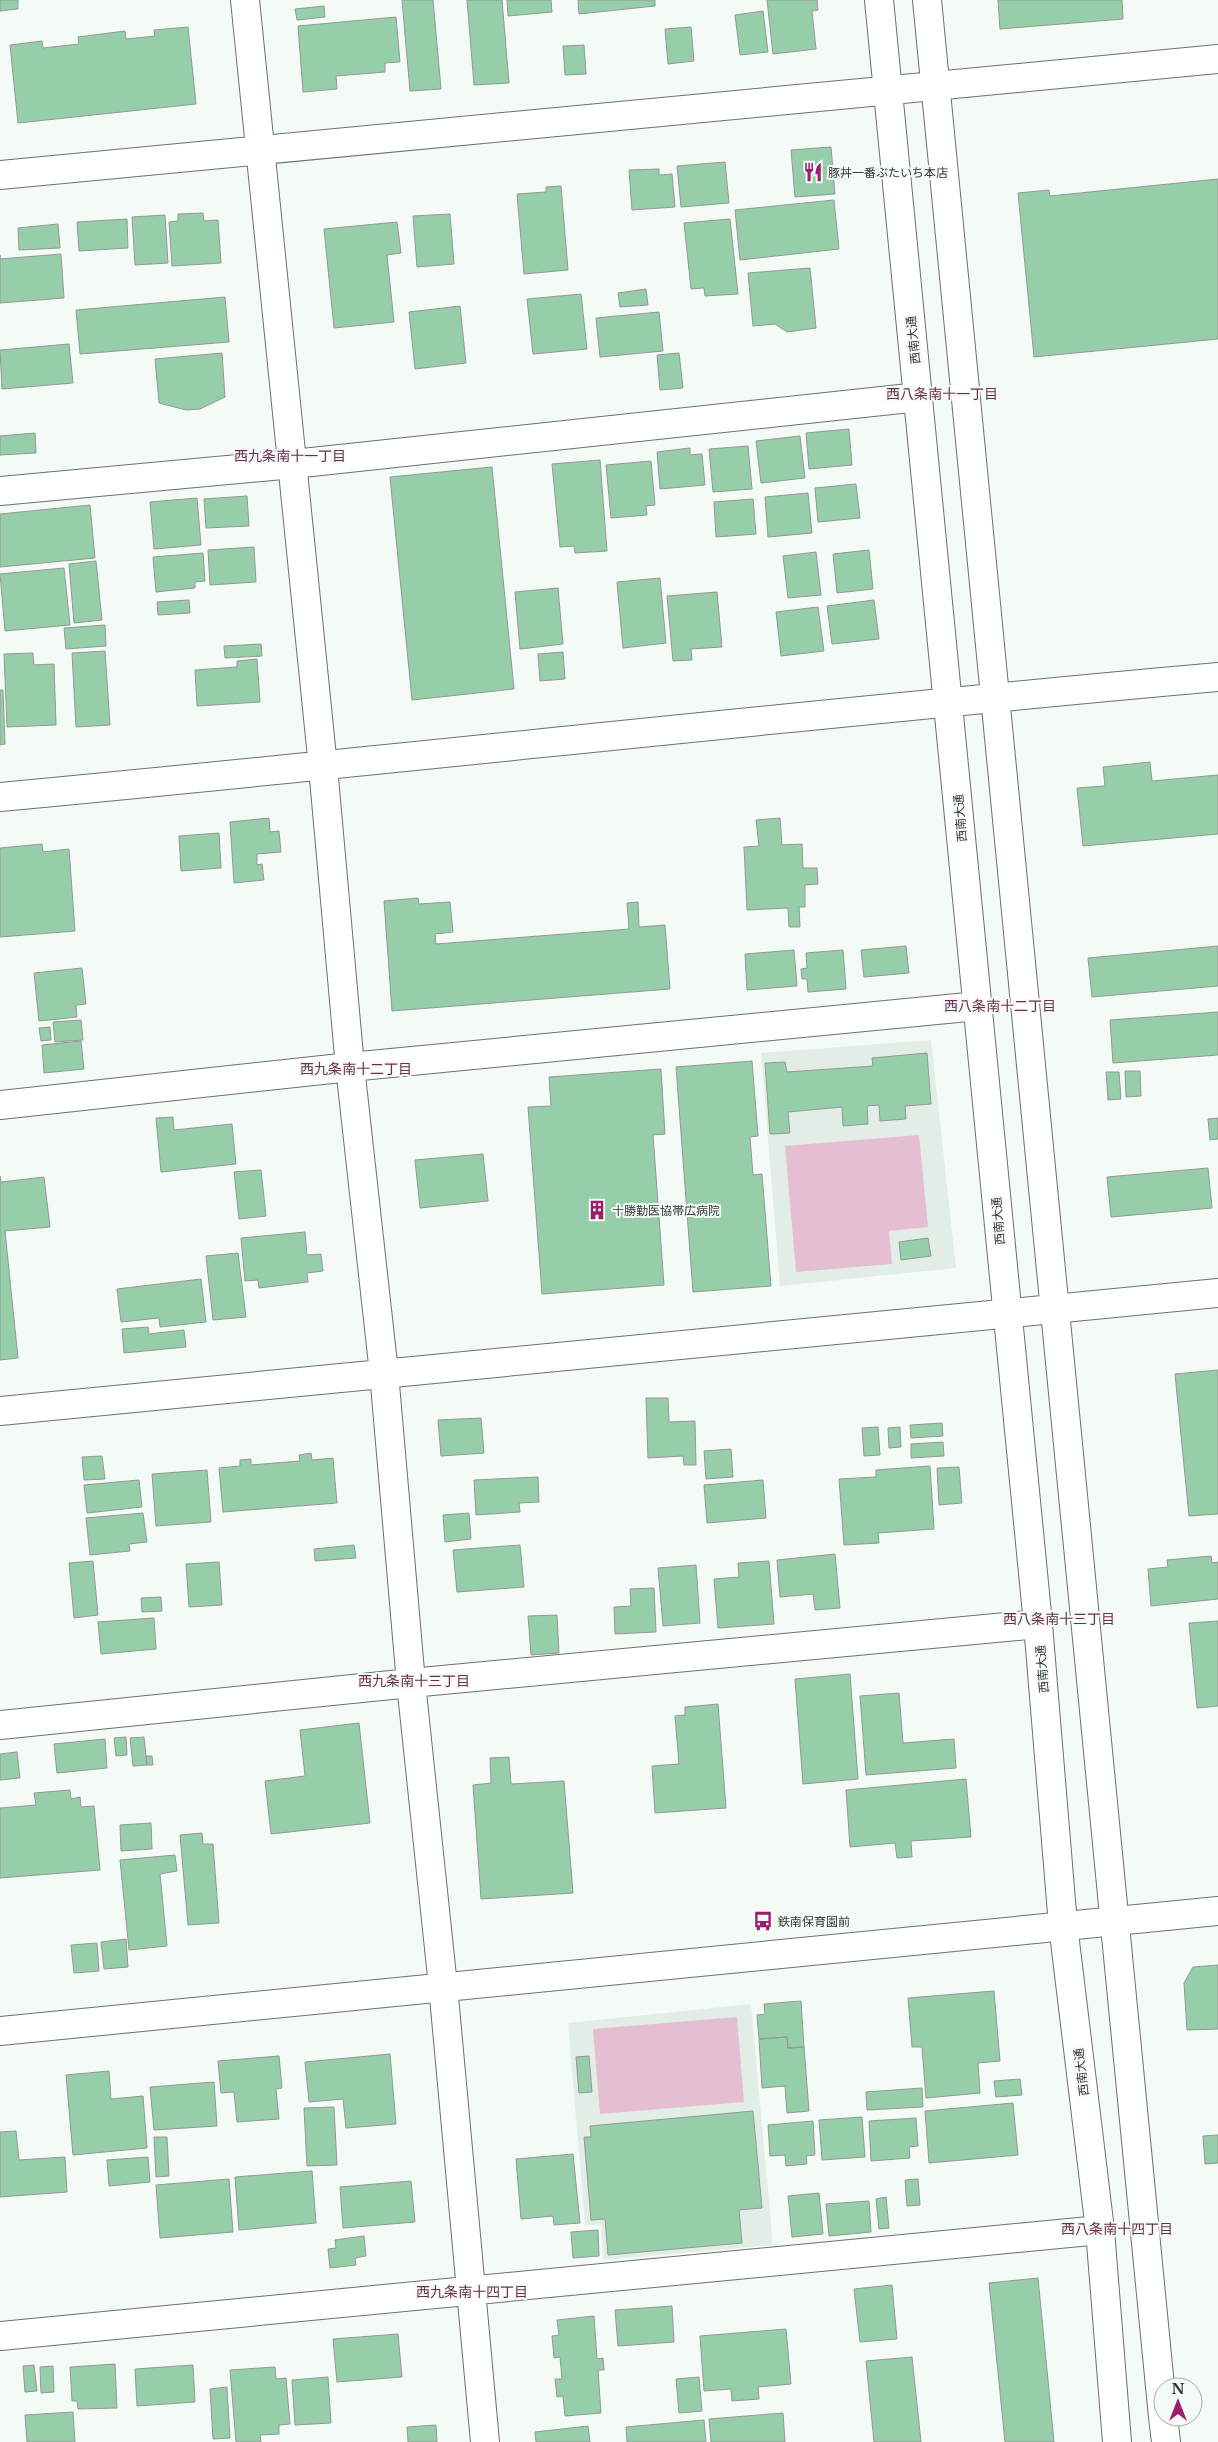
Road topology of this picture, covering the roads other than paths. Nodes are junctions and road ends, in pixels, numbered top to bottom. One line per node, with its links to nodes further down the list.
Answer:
1 (245, 0): 7 (street)
2 (880, 0): 6 (street, 西南大通)
3 (928, 0): 5 (street)
4 (1218, 59): 5 (street)
5 (937, 87): 6 (street); 13 (street)
6 (888, 91): 7 (street); 9 (street, 西南大通)
7 (261, 152): 8 (street); 10 (street)
8 (0, 175)
9 (919, 397): 10 (street); 14 (street, 西南大通)
10 (293, 464): 11 (street); 15 (street)
11 (0, 491)
12 (1218, 677): 13 (street)
13 (996, 697): 14 (street); 21 (street)
14 (949, 702): 15 (street); 17 (street, 西南大通)
15 (323, 766): 16 (street); 18 (street)
16 (0, 797)
17 (978, 1006): 18 (street); 22 (street, 西南大通)
18 (350, 1067): 19 (street); 23 (street)
19 (0, 1105)
20 (1218, 1293): 21 (street)
21 (1057, 1308): 22 (street); 29 (street)
22 (1007, 1313): 23 (street); 25 (street, 西南大通)
23 (384, 1373): 24 (street); 26 (street)
24 (0, 1411)
25 (1038, 1624): 26 (street); 30 (street, 西南大通)
26 (411, 1683): 27 (street); 31 (street)
27 (0, 1725)
28 (1218, 1911): 29 (street)
29 (1113, 1922): 30 (street); 36 (street)
30 (1063, 1925): 31 (street); 33 (street, 西南大通)
31 (442, 1986): 32 (street); 34 (street)
32 (0, 2031)
33 (1100, 2230): 34 (street); 39 (street, 西南大通)
34 (470, 2292): 35 (street); 38 (street)
35 (0, 2336)
36 (1159, 2377)
37 (1164, 2427): 40 (street)
38 (485, 2442)
39 (1117, 2442)
40 (1166, 2442)

